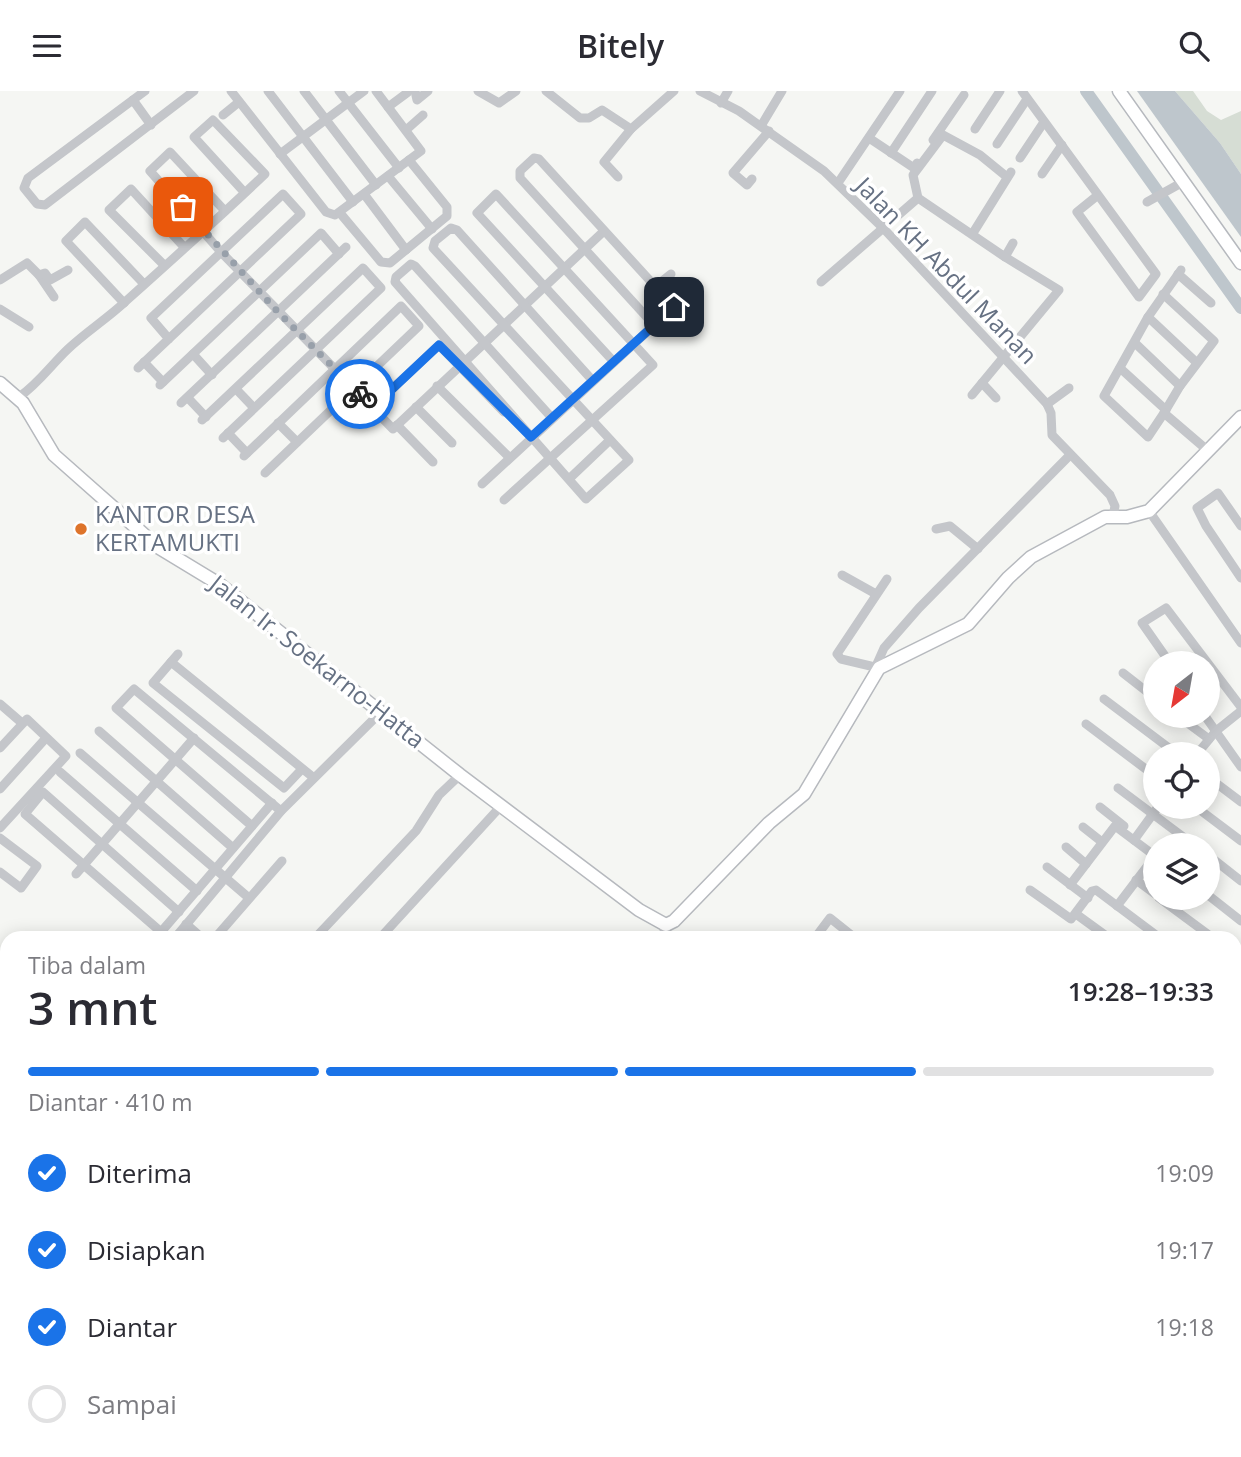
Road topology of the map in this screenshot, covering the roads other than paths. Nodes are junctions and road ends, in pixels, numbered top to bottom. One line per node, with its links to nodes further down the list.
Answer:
1 (145, 91): 24 (street)
2 (194, 91): 33 (street)
3 (231, 91): 25 (street)
4 (268, 91): 38 (street)
5 (304, 91): 31 (street)
6 (340, 91): 26 (street)
7 (364, 91): 26 (street)
8 (376, 91): 28 (street)
9 (428, 91): 21 (street)
10 (478, 91): 11 (street)
11 (516, 91)
12 (546, 91): 35 (street)
13 (674, 91): 35 (street)
14 (700, 91): 27 (street, Jalan KH Abdul Manan)
15 (728, 91): 27 (street)
16 (782, 91): 34 (street)
17 (900, 91): 39 (street)
18 (932, 91): 42 (street)
19 (1000, 91): 36 (street)
20 (1119, 91): 52 (main road)
21 (411, 92): 28 (street)
22 (962, 92): 42 (street)
23 (1025, 95): 32 (street); 40 (street)
24 (133, 100): 33 (street); 33 (street)
25 (239, 101): 29 (street); 43 (street)
26 (348, 103): 31 (street); 46 (street)
27 (721, 103): 34 (street, Jalan KH Abdul Manan)
28 (388, 107): 37 (street)
29 (223, 114)
30 (422, 115): 37 (street)
31 (326, 120): 38 (street); 53 (street)
32 (1044, 122): 41 (street); 44 (street)
33 (150, 125)
34 (765, 128): 50 (street); 63 (street, Jalan KH Abdul Manan)
35 (631, 129): 49 (street)
36 (975, 129)
37 (406, 130): 45 (street)
38 (303, 138): 43 (street); 58 (street)
39 (869, 138): 42 (street); 51 (street)
40 (997, 143)
41 (1062, 145): 47 (street); 56 (street)
42 (891, 153)
43 (280, 154): 61 (street)
44 (1020, 158)
45 (409, 160): 46 (street); 62 (street)
46 (399, 168): 48 (street)
47 (1042, 174)
48 (388, 176): 53 (street); 62 (street)
49 (618, 177)
50 (752, 179)
51 (841, 180)
52 (1183, 182): 59 (street); 73 (main road)
53 (376, 185): 55 (street)
54 (245, 193): 54 (street); 60 (street)
55 (364, 194): 58 (street); 69 (street)
56 (1098, 195): 56 (street)
57 (918, 198): 63 (street); 66 (street); 66 (street)
58 (353, 202): 61 (street)
59 (1147, 202)
60 (225, 211): 64 (street); 64 (street)
61 (340, 212): 69 (street)
62 (432, 229): 69 (street)
63 (884, 229): 81 (street); 104 (street, Jalan KH Abdul Manan)
64 (203, 230): 68 (street); 71 (street)
65 (604, 231): 70 (street); 70 (street); 83 (street)
66 (973, 233): 72 (street)
67 (1013, 243): 72 (street)
68 (184, 247): 74 (street); 74 (street)
69 (406, 250)
70 (585, 250): 75 (street); 95 (street)
71 (221, 252): 77 (street); 77 (street); 98 (street)
72 (1005, 257): 104 (street)
73 (1241, 263)
74 (164, 265): 82 (street)
75 (564, 268): 84 (street); 84 (street); 101 (street)
76 (68, 270): 79 (street)
77 (241, 272): 85 (street); 98 (street)
78 (671, 274): 83 (street)
79 (39, 275): 80 (street); 87 (street)
80 (0, 280)
81 (821, 282)
82 (144, 284): 88 (street); 88 (street)
83 (656, 286): 95 (street)
84 (544, 287): 90 (street); 105 (street)
85 (259, 292): 92 (street); 92 (street); 103 (street)
86 (1163, 294): 89 (street); 93 (street); 106 (street)
87 (54, 297)
88 (124, 303): 120 (street)
89 (1211, 303)
90 (524, 305): 94 (street); 94 (street); 111 (street)
91 (0, 309): 96 (street)
92 (277, 311): 97 (street); 110 (street)
93 (1148, 317): 100 (street); 106 (street)
94 (503, 324): 99 (street); 122 (street)
95 (654, 325): 101 (street)
96 (29, 327)
97 (297, 331): 102 (street); 102 (street); 118 (street)
98 (169, 339): 103 (street)
99 (484, 342): 107 (street); 107 (street); 129 (street)
100 (1135, 343): 109 (street); 115 (street)
101 (634, 344): 105 (street); 130 (street)
102 (316, 350): 108 (street); 125 (street)
103 (193, 354): 110 (street)
104 (1004, 360): 113 (street); 123 (street, Jalan KH Abdul Manan)
105 (614, 362): 111 (street)
106 (1196, 362): 115 (street)
107 (461, 363): 114 (street); 126 (street); 133 (street)
108 (334, 368): 116 (street); 116 (street); 131 (street)
109 (1120, 368): 127 (street); 127 (street)
110 (212, 375): 118 (street)
111 (593, 381): 122 (street)
112 (0, 383): 120 (main road, Jalan Ir. Soekarno-Hatta)
113 (982, 383): 119 (street); 121 (street)
114 (437, 386): 124 (street); 139 (street)
115 (1180, 386): 127 (street)
116 (354, 388): 126 (street); 135 (street)
117 (1069, 388): 123 (street)
118 (236, 389): 125 (street)
119 (972, 395)
120 (19, 397): 168 (main road, Jalan Ir. Soekarno-Hatta)
121 (996, 398)
122 (572, 400): 129 (street); 130 (street)
123 (1047, 404): 138 (street)
124 (416, 407): 132 (street); 136 (street)
125 (254, 408): 131 (street)
126 (372, 408): 132 (street)
127 (1165, 412): 137 (street)
128 (1241, 417): 137 (main road)
129 (552, 418): 133 (street)
130 (592, 421): 134 (street); 140 (street)
131 (278, 423): 135 (street)
132 (397, 425): 141 (street)
133 (531, 437): 139 (street); 140 (street)
134 (610, 440): 143 (street); 143 (street)
135 (297, 442): 142 (street)
136 (452, 443)
137 (1206, 449): 146 (main road)
138 (1069, 455): 147 (street); 150 (street)
139 (509, 457): 144 (street)
140 (550, 458): 143 (street); 145 (street)
141 (433, 462)
142 (265, 474)
143 (569, 479)
144 (482, 484)
145 (504, 500)
146 (1149, 511): 147 (main road); 155 (street)
147 (1116, 516): 161 (main road)
148 (1241, 526): 152 (street)
149 (936, 529): 150 (street)
150 (978, 548): 161 (street)
151 (842, 575): 154 (street)
152 (1241, 577)
153 (887, 579): 154 (street)
154 (876, 594): 161 (street)
155 (1237, 629): 156 (street)
156 (1241, 643)
157 (1162, 651): 158 (street)
158 (1198, 651)
159 (178, 654): 160 (street)
160 (171, 662): 185 (street); 185 (street)
161 (877, 671): 249 (main road)
162 (1123, 673): 164 (street)
163 (1220, 681): 167 (street)
164 (1143, 689)
165 (1104, 699): 178 (street)
166 (1, 705): 169 (street)
167 (1241, 709): 174 (street)
168 (381, 712): 187 (main road, Jalan Ir. Soekarno-Hatta); 188 (street)
169 (22, 723): 175 (street); 180 (street)
170 (1086, 725): 183 (street)
171 (1194, 728): 177 (street)
172 (1214, 728): 174 (street)
173 (99, 731): 189 (street)
174 (1216, 731): 177 (street); 184 (street)
175 (47, 738): 192 (street); 206 (street)
176 (194, 738): 182 (street); 182 (street); 196 (street)
177 (1209, 739): 179 (street)
178 (1161, 742)
179 (1207, 742)
180 (0, 748)
181 (80, 753): 195 (street)
182 (176, 760): 189 (street); 204 (street)
183 (1143, 767)
184 (1241, 767)
185 (302, 769): 188 (street)
186 (60, 772): 203 (street)
187 (460, 775): 197 (main road, Jalan Ir. Soekarno-Hatta); 246 (street)
188 (314, 778): 199 (street)
189 (157, 781): 195 (street); 215 (street)
190 (1220, 786): 194 (street)
191 (1118, 788): 193 (street)
192 (0, 789)
193 (1143, 802)
194 (1241, 802)
195 (138, 803): 203 (street); 221 (street)
196 (272, 803): 199 (street); 204 (street)
197 (501, 806): 247 (street); 248 (main road, Jalan Ir. Soekarno-Hatta)
198 (1100, 807): 208 (street)
199 (281, 811): 225 (street)
200 (1149, 819): 208 (street)
201 (1166, 819): 207 (street)
202 (1212, 819): 210 (street)
203 (120, 824): 212 (street); 231 (street)
204 (252, 826): 215 (street)
205 (1083, 827): 211 (street)
206 (0, 828)
207 (1181, 833)
208 (1135, 837): 211 (street); 213 (street)
209 (0, 838): 223 (street)
210 (1241, 841)
211 (1102, 842): 217 (street)
212 (102, 844): 219 (street); 219 (street); 237 (street)
213 (1143, 845)
214 (1066, 847): 217 (street)
215 (233, 848): 221 (street)
216 (282, 860): 232 (street)
217 (1086, 864): 228 (street)
218 (1220, 864): 227 (street)
219 (84, 865): 224 (street); 241 (street)
220 (1047, 867): 228 (street)
221 (215, 869): 225 (street); 231 (street)
222 (1143, 871): 226 (street)
223 (0, 872)
224 (76, 874)
225 (225, 878): 232 (street); 240 (street)
226 (1136, 880): 229 (street); 235 (street)
227 (1241, 881)
228 (1070, 885): 233 (street)
229 (1143, 885)
230 (1030, 890): 238 (street)
231 (197, 891): 237 (street)
232 (249, 898): 245 (street)
233 (1088, 898): 235 (street); 238 (street)
234 (1220, 904): 239 (street)
235 (1117, 906): 253 (street)
236 (1175, 910): 254 (street)
237 (179, 912): 242 (street)
238 (1076, 913): 252 (street)
239 (1241, 921)
240 (186, 924): 243 (street); 244 (street)
241 (160, 931)
242 (167, 931)
243 (180, 931)
244 (194, 931)
245 (221, 931)
246 (322, 931)
247 (386, 931)
248 (664, 931)
249 (666, 931)
250 (820, 931): 251 (street)
251 (844, 931)
252 (1100, 931)
253 (1151, 931)
254 (1204, 931)

